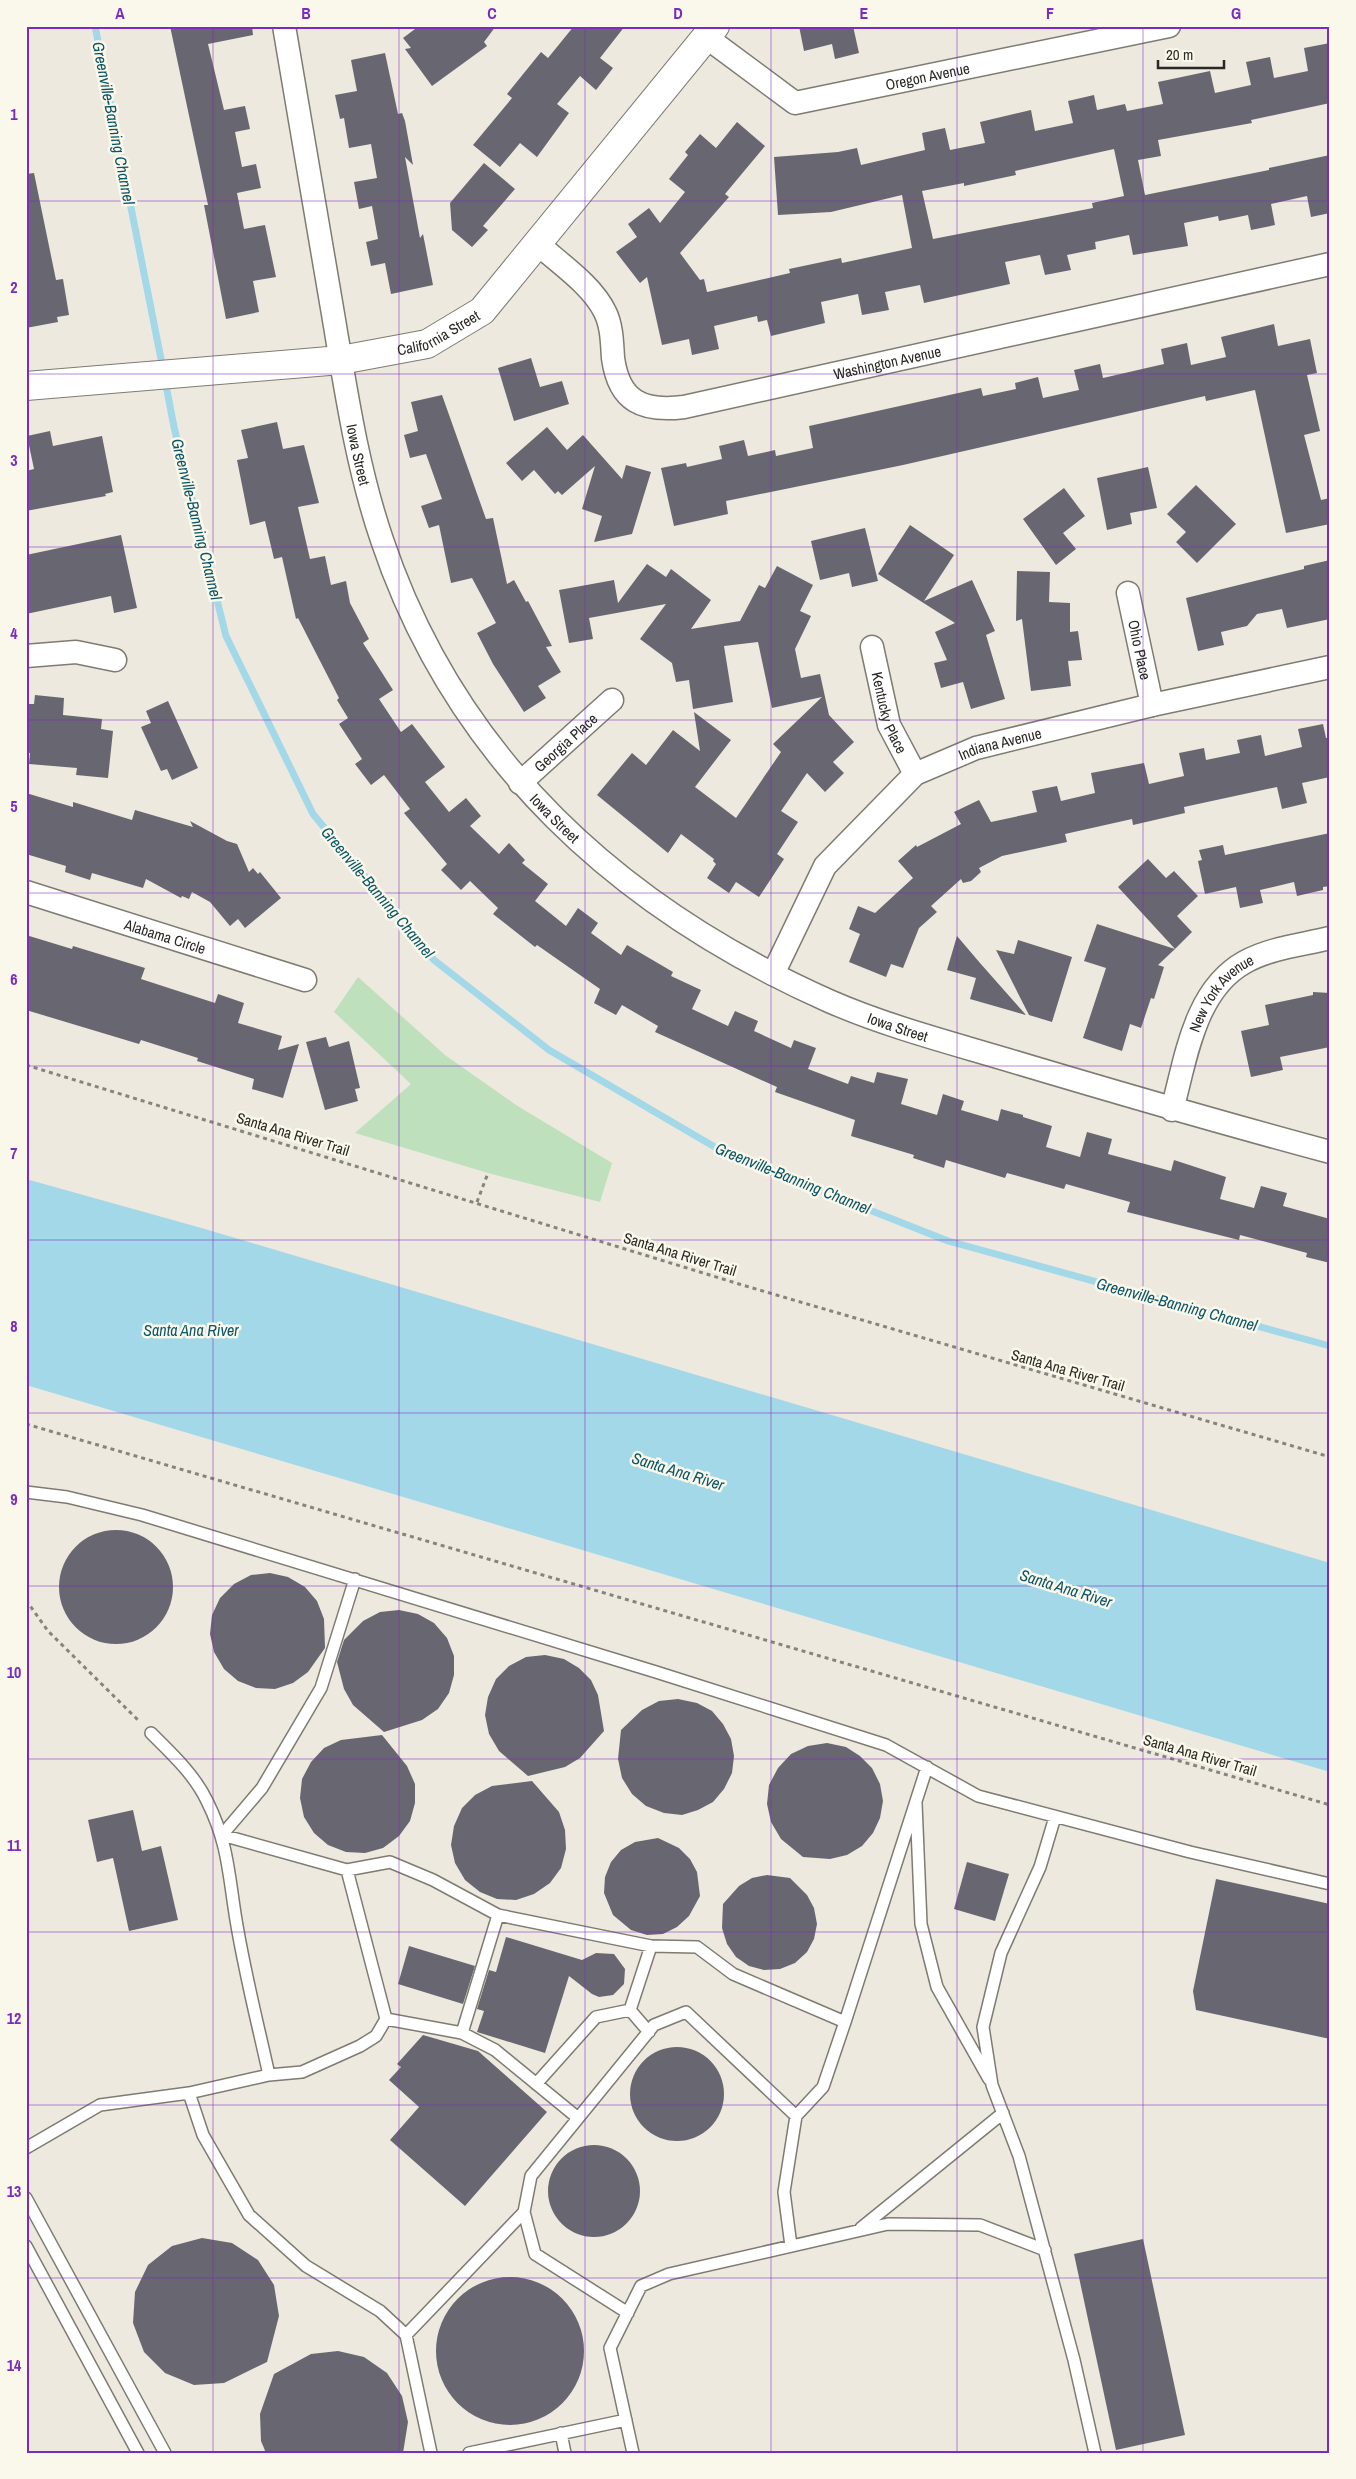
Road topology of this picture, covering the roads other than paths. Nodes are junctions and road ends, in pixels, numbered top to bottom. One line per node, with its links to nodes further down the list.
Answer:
1 (1169, 26): 3 (street, Oregon Avenue)
2 (287, 27): 6 (street, Iowa Street)
3 (711, 32): 4 (street, California Street)
4 (538, 244): 5 (street, Washington Avenue); 6 (street, California Street)
5 (1330, 264)
6 (341, 360): 7 (street, California Street); 16 (street, Iowa Street)
7 (26, 386)
8 (1128, 593): 14 (street, Ohio Place)
9 (872, 647): 15 (street, Kentucky Place)
10 (26, 656): 11 (street)
11 (115, 660)
12 (1330, 667): 14 (street, Indiana Avenue)
13 (612, 700): 16 (street, Georgia Place)
14 (1152, 705): 15 (street, Indiana Avenue)
15 (915, 774): 19 (street, Indiana Avenue)
16 (520, 783): 19 (street, Iowa Street)
17 (26, 892): 20 (street, Alabama Circle)
18 (1330, 938): 21 (street, New York Avenue)
19 (773, 974): 21 (street, Iowa Street)
20 (304, 980)
21 (1172, 1110): 22 (street, Iowa Street)
22 (1330, 1152)
23 (26, 1492): 24 (lane)
24 (355, 1579): 26 (lane); 29 (lane)
25 (151, 1733): 29 (lane)
26 (927, 1767): 27 (lane); 28 (lane)
27 (916, 1803): 36 (lane); 41 (lane)
28 (1054, 1817): 31 (lane); 41 (lane)
29 (222, 1836): 30 (lane); 39 (lane)
30 (347, 1870): 32 (lane); 35 (lane)
31 (1330, 1884)
32 (498, 1915): 33 (lane); 38 (lane)
33 (651, 1946): 34 (lane); 36 (lane)
34 (630, 2010): 37 (lane); 40 (lane)
35 (386, 2019): 38 (lane); 39 (lane)
36 (845, 2022): 44 (lane)
37 (649, 2032): 44 (lane); 45 (lane)
38 (462, 2033): 40 (lane)
39 (269, 2075): 42 (lane)
40 (536, 2084): 45 (lane)
41 (992, 2085): 43 (lane)
42 (189, 2093): 46 (lane); 54 (lane)
43 (1003, 2113): 49 (lane); 52 (lane)
44 (796, 2116): 51 (lane)
45 (578, 2118): 48 (lane)
46 (26, 2148)
47 (26, 2198): 58 (lane)
48 (524, 2212): 53 (lane); 54 (lane)
49 (857, 2231): 51 (lane); 52 (lane)
50 (26, 2246): 57 (lane)
51 (791, 2246): 53 (lane)
52 (1045, 2250): 63 (lane)
53 (628, 2313): 55 (lane)
54 (406, 2335): 59 (lane)
55 (626, 2420): 56 (lane); 62 (lane)
56 (560, 2434): 60 (lane); 61 (lane)
57 (138, 2453)
58 (165, 2453)
59 (431, 2453)
60 (469, 2453)
61 (565, 2453)
62 (633, 2453)
63 (1095, 2453)

